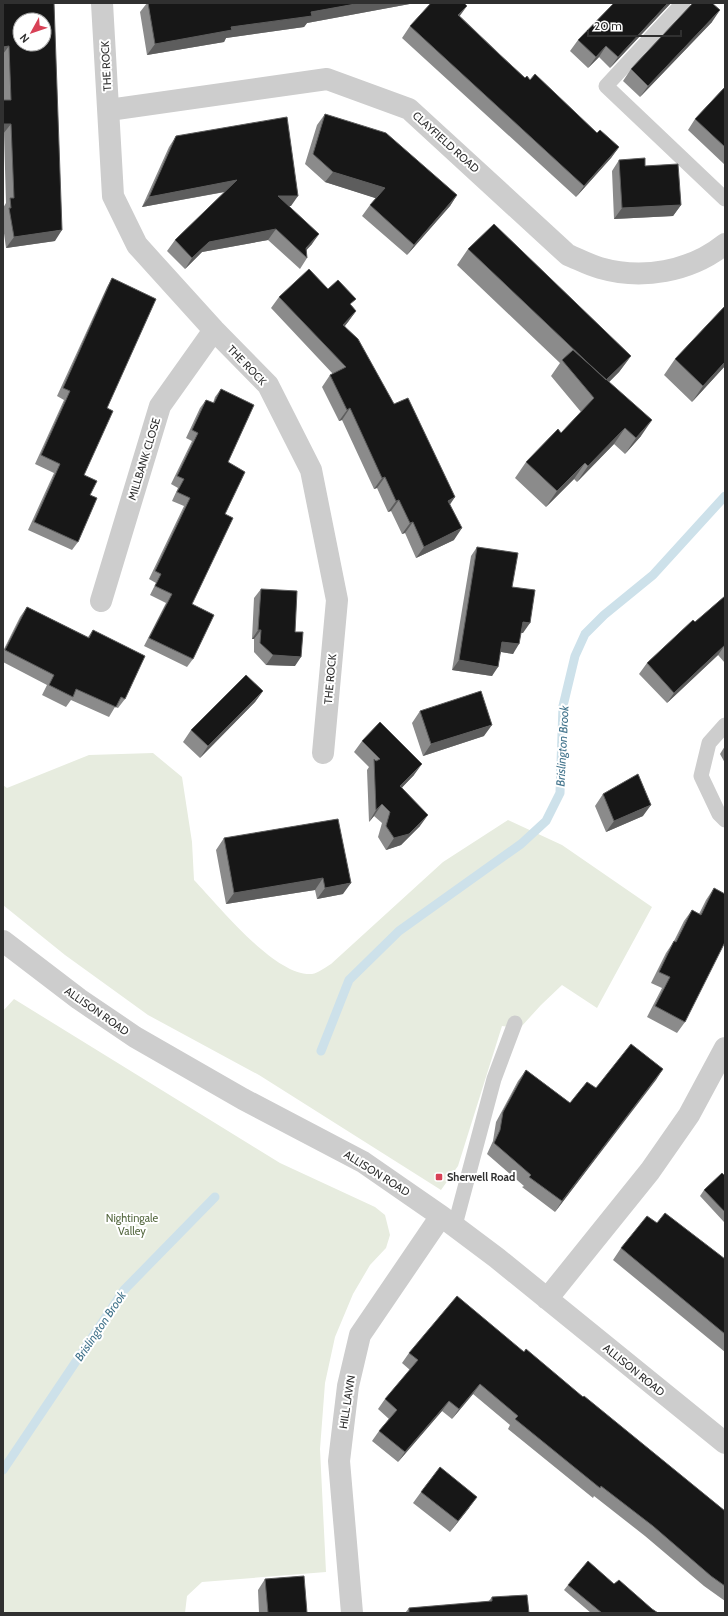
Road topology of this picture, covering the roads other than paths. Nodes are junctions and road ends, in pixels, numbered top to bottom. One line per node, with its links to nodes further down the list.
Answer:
1 (102, 3): 3 (street, THE ROCK)
2 (683, 3): 4 (lane)
3 (109, 110): 5 (street, CLAYFIELD ROAD); 6 (street, THE ROCK)
4 (725, 199)
5 (725, 244)
6 (214, 330): 7 (street, MILLBANK CLOSE); 9 (street, THE ROCK)
7 (101, 601)
8 (725, 725): 10 (lane)
9 (323, 753)
10 (725, 820)
11 (3, 941): 14 (street, ALLISON ROAD)
12 (515, 1023): 14 (lane)
13 (725, 1048): 15 (street)
14 (448, 1221): 15 (street, ALLISON ROAD); 17 (street, HILL LAWN)
15 (547, 1300): 16 (street, ALLISON ROAD)
16 (725, 1443)
17 (352, 1613)

